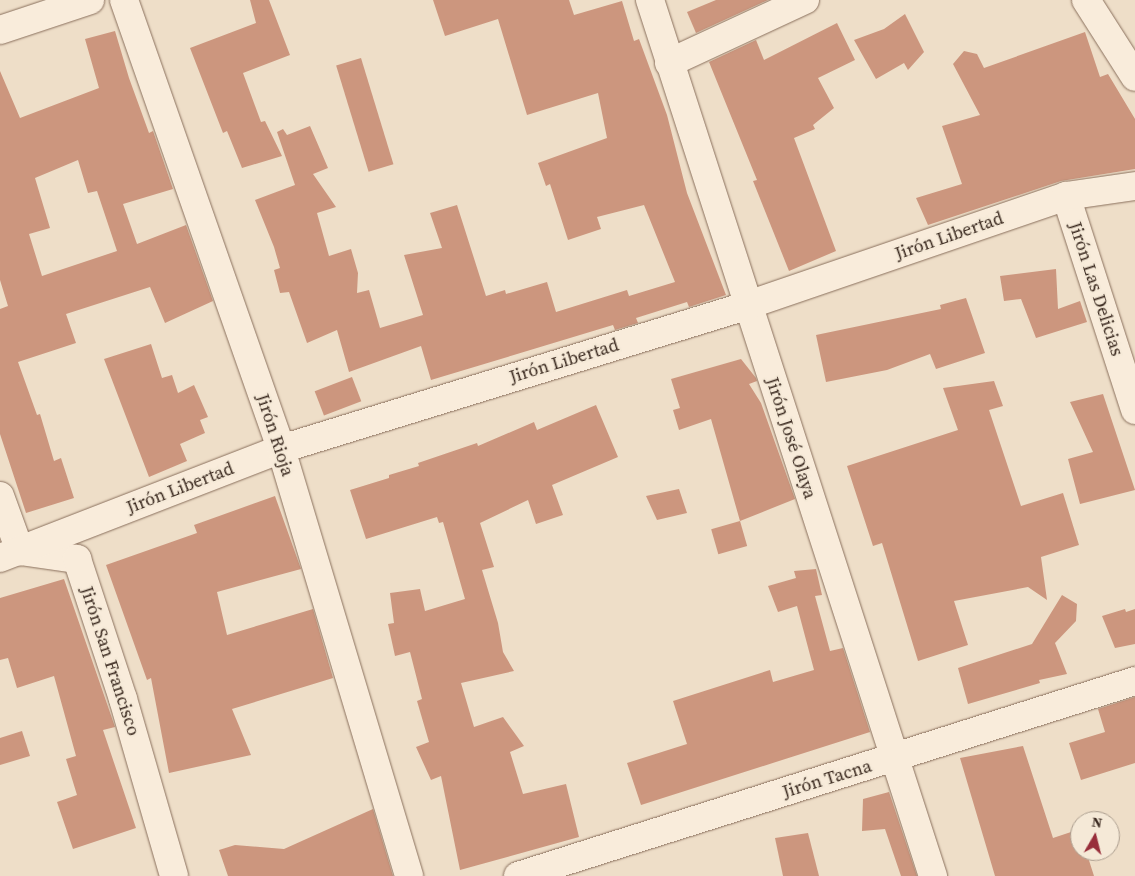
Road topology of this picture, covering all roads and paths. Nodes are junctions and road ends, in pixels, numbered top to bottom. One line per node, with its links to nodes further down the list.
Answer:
1 (90, 0): 6 (street)
2 (124, 0): 13 (street, Jirón Rioja)
3 (650, 0): 7 (street, Jirón José Olaya)
4 (805, 0): 7 (street)
5 (1086, 0): 8 (street)
6 (0, 30)
7 (669, 63): 11 (street, Jirón José Olaya)
8 (1135, 77)
9 (1135, 186): 10 (street, Jirón Libertad)
10 (1066, 196): 11 (street, Jirón Libertad); 12 (street, Jirón Las Delicias)
11 (748, 305): 13 (street, Jirón Libertad); 17 (street, Jirón José Olaya)
12 (1135, 410)
13 (281, 449): 15 (street, Jirón Libertad); 19 (street, Jirón Rioja)
14 (0, 496): 15 (street)
15 (10, 555): 18 (street, Jirón San Francisco)
16 (1135, 681): 17 (street, Jirón Tacna)
17 (895, 758): 20 (street, Jirón Tacna); 21 (street, Jirón José Olaya)
18 (174, 876)
19 (409, 876)
20 (518, 876)
21 (933, 876)

